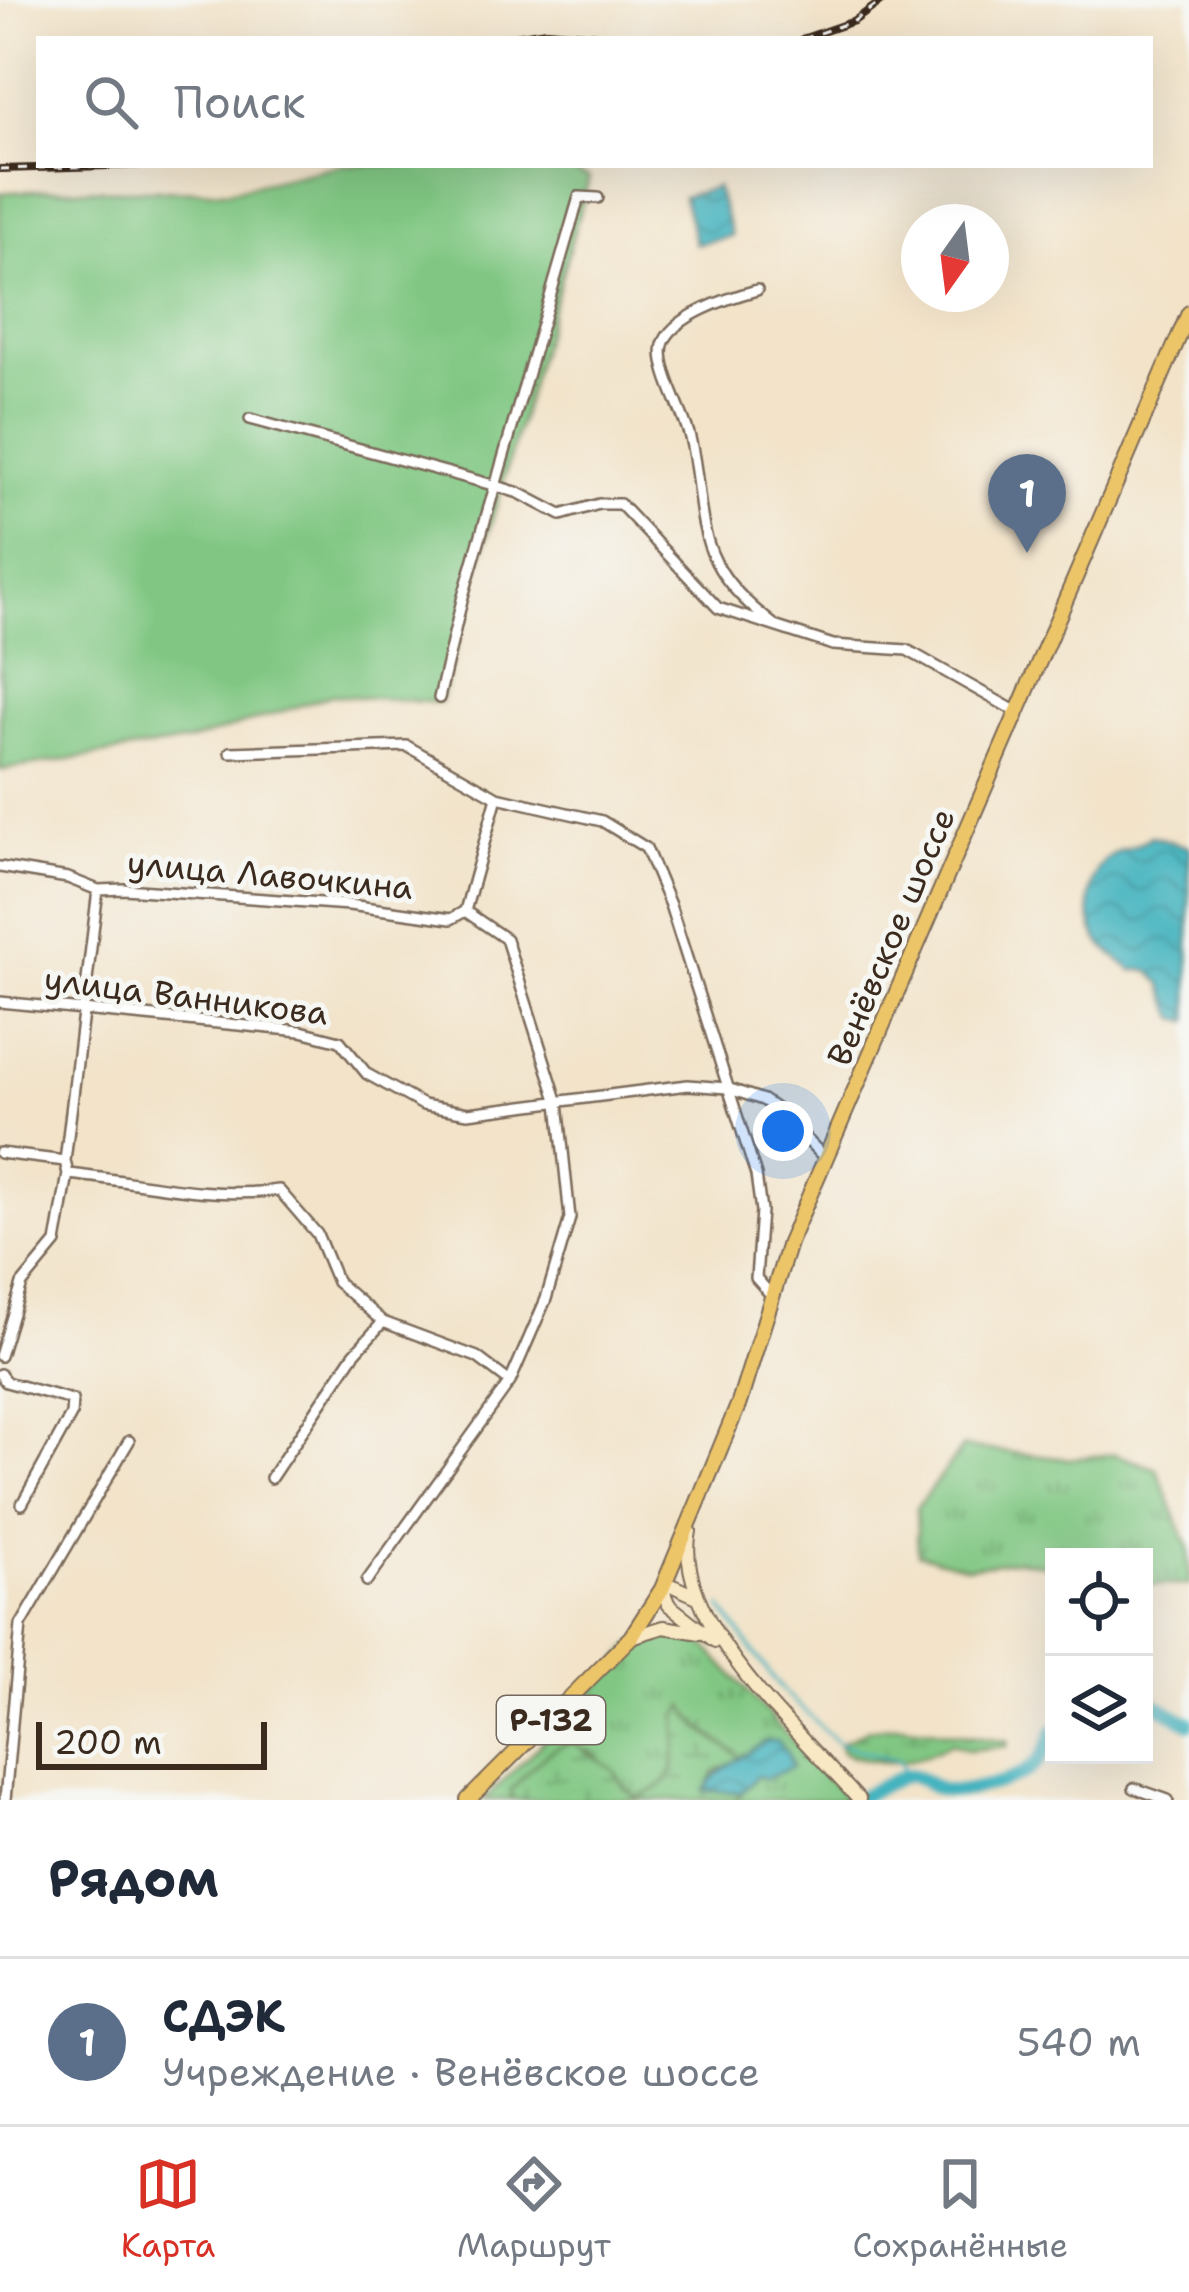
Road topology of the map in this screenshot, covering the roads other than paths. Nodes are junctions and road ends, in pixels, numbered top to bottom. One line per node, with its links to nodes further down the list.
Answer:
1 (598, 198): 7 (street)
2 (757, 290): 8 (street)
3 (1189, 313): 4 (main road, Венёвское шоссе / Р-132)
4 (1171, 352): 5 (street); 10 (main road, Венёвское шоссе / Р-132)
5 (1189, 360)
6 (250, 418): 7 (street)
7 (496, 486): 8 (street); 9 (street)
8 (777, 627): 10 (street)
9 (439, 698)
10 (1017, 712): 21 (main road, Венёвское шоссе / Р-132)
11 (230, 752): 12 (street)
12 (497, 797): 15 (street); 18 (street)
13 (0, 867): 14 (street, улица Лавочкина)
14 (98, 890): 15 (street, улица Лавочкина); 17 (street)
15 (465, 911): 19 (street)
16 (0, 1002): 17 (street, улица Ванникова)
17 (84, 1010): 19 (street, улица Ванникова); 22 (street)
18 (727, 1088): 19 (street, улица Ванникова); 21 (street); 24 (street)
19 (558, 1103): 28 (street)
20 (0, 1153): 22 (street)
21 (826, 1159): 24 (main road, Венёвское шоссе / Р-132)
22 (65, 1161): 23 (street)
23 (68, 1174): 25 (street); 26 (street)
24 (772, 1296): 32 (main road, Венёвское шоссе / Р-132)
25 (382, 1322): 28 (street); 30 (street)
26 (0, 1356)
27 (0, 1375): 31 (street)
28 (510, 1382): 33 (street)
29 (129, 1442): 40 (street)
30 (271, 1478)
31 (22, 1504)
32 (693, 1517): 34 (main road, Венёвское шоссе / Р-132); 35 (main road)
33 (368, 1581)
34 (662, 1589): 35 (main road); 36 (main road); 37 (main road, Венёвское шоссе / Р-132)
35 (696, 1596): 38 (main road)
36 (706, 1635): 37 (main road); 38 (main road)
37 (631, 1637): 41 (main road, Венёвское шоссе / Р-132)
38 (721, 1645): 42 (main road)
39 (1134, 1788): 43 (street)
40 (4, 1800)
41 (468, 1800)
42 (859, 1800)
43 (1168, 1800)

